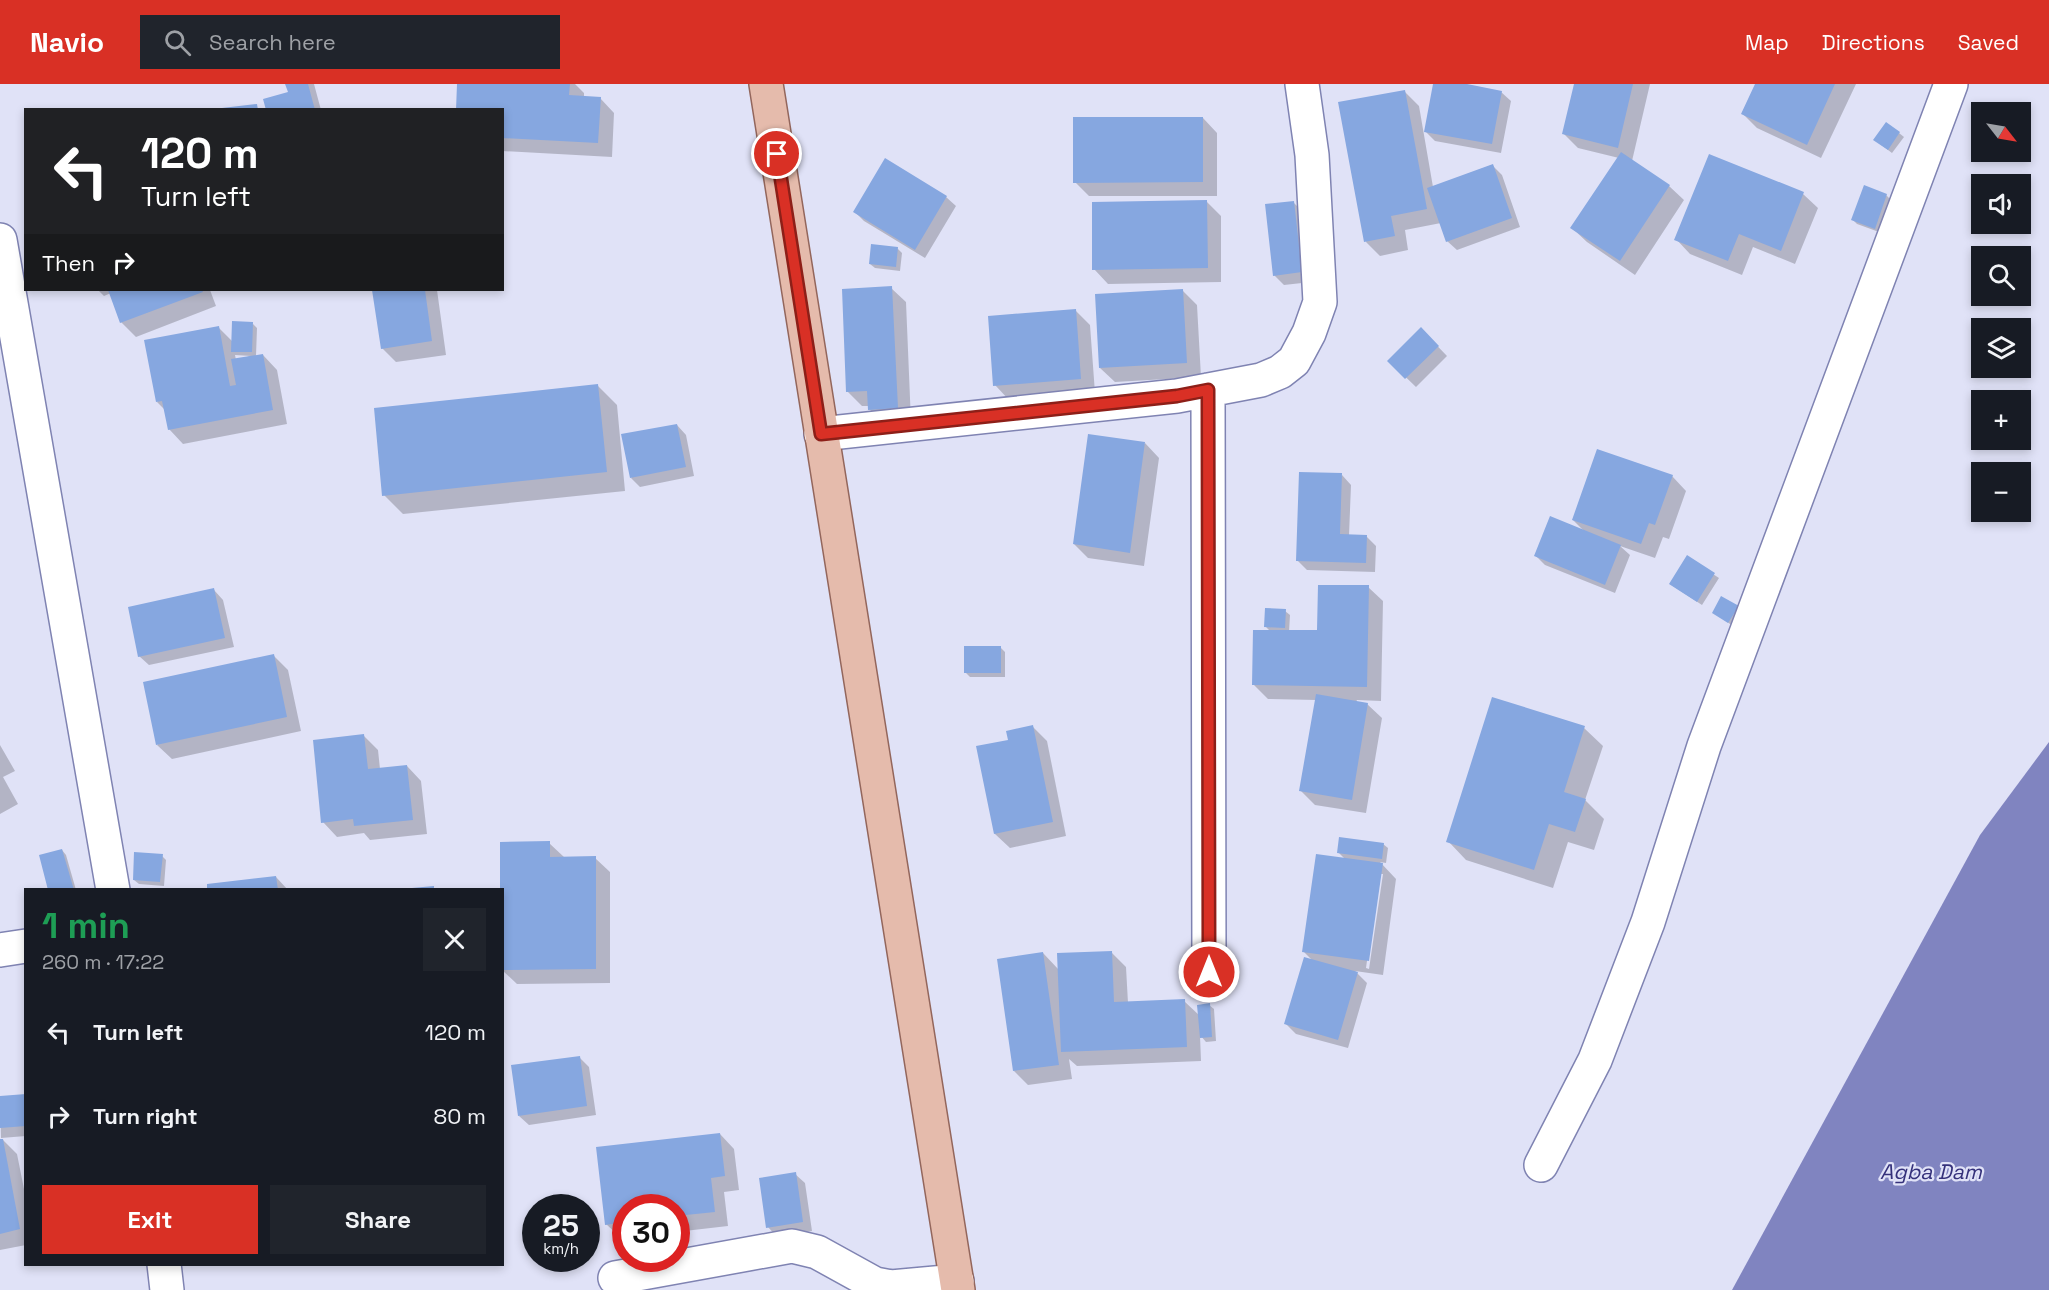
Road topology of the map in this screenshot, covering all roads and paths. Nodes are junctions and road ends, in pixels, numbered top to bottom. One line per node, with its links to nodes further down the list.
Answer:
1 (766, 84): 6 (main road)
2 (1302, 84): 5 (street)
3 (1951, 84): 11 (street)
4 (0, 240): 7 (street)
5 (1208, 390): 6 (street); 10 (street)
6 (821, 434): 14 (main road)
7 (113, 888)
8 (24, 946): 9 (street)
9 (0, 950)
10 (1209, 972)
11 (1541, 1165)
12 (164, 1266): 15 (street)
13 (615, 1278): 14 (street)
14 (957, 1286)
15 (167, 1290)

